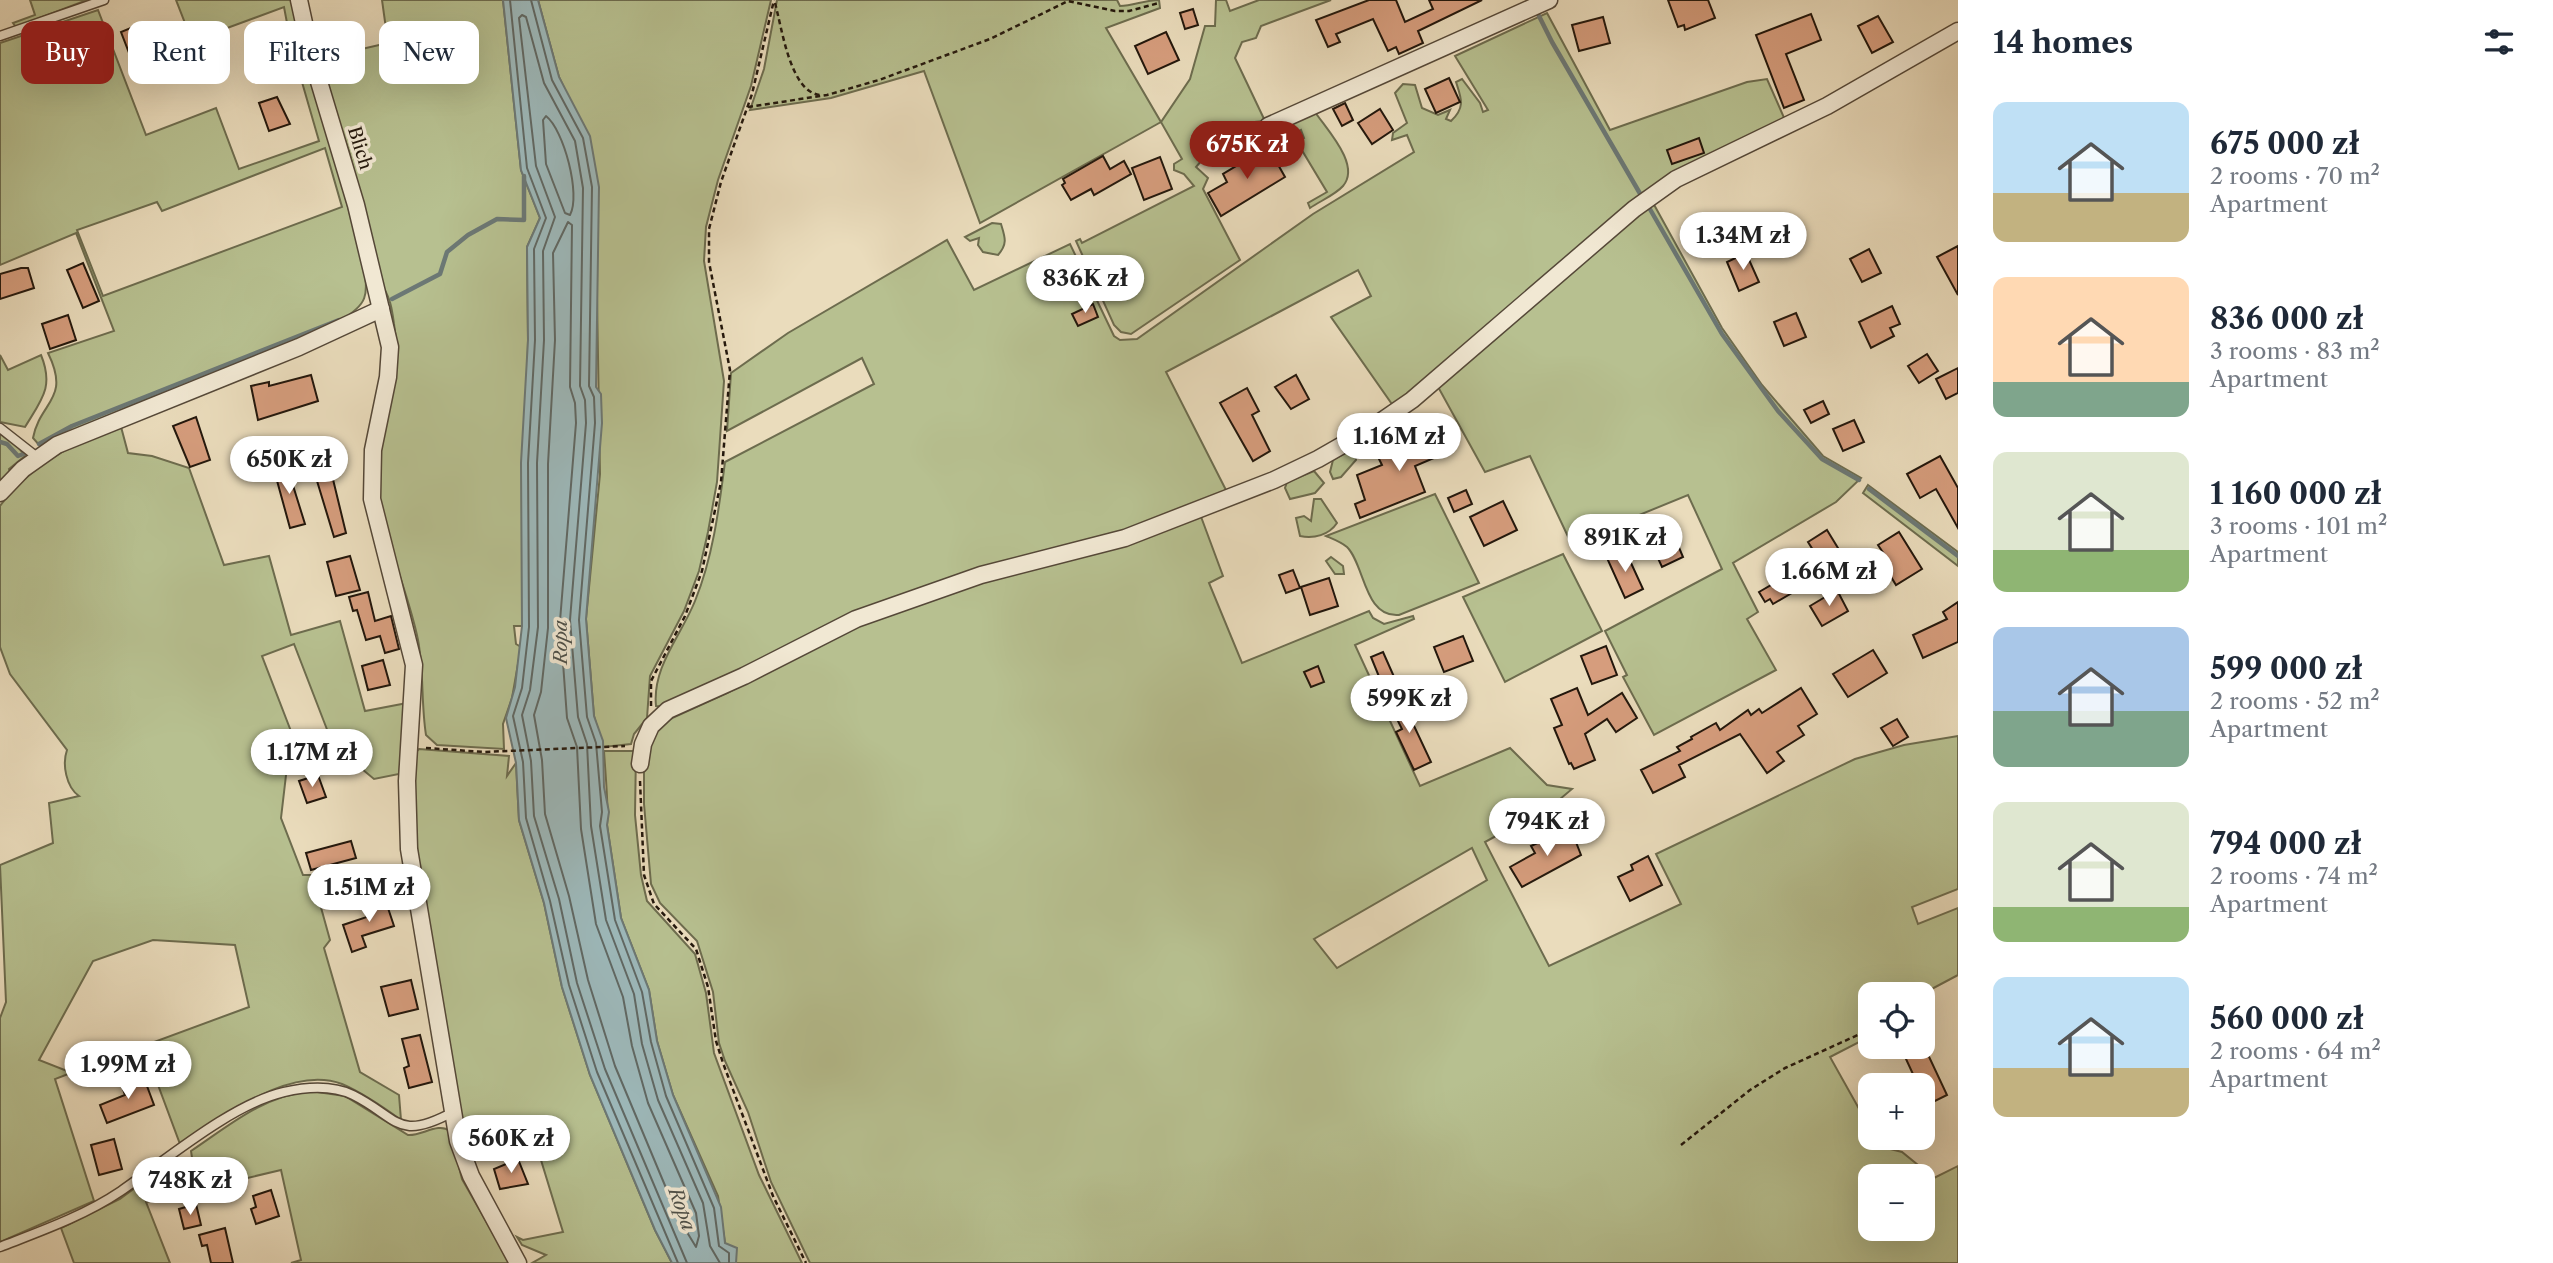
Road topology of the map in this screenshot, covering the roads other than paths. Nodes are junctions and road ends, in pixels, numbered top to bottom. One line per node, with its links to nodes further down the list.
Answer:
1 (104, 0): 5 (lane)
2 (299, 0): 7 (street, Blich)
3 (1549, 0): 6 (street)
4 (1958, 31): 11 (street)
5 (0, 36)
6 (1268, 126)
7 (381, 309): 9 (street); 12 (street, Blich)
8 (0, 428): 9 (lane)
9 (37, 457): 10 (street)
10 (0, 493)
11 (640, 764)
12 (453, 1112): 13 (lane); 14 (street, Blich)
13 (0, 1247)
14 (518, 1263)

